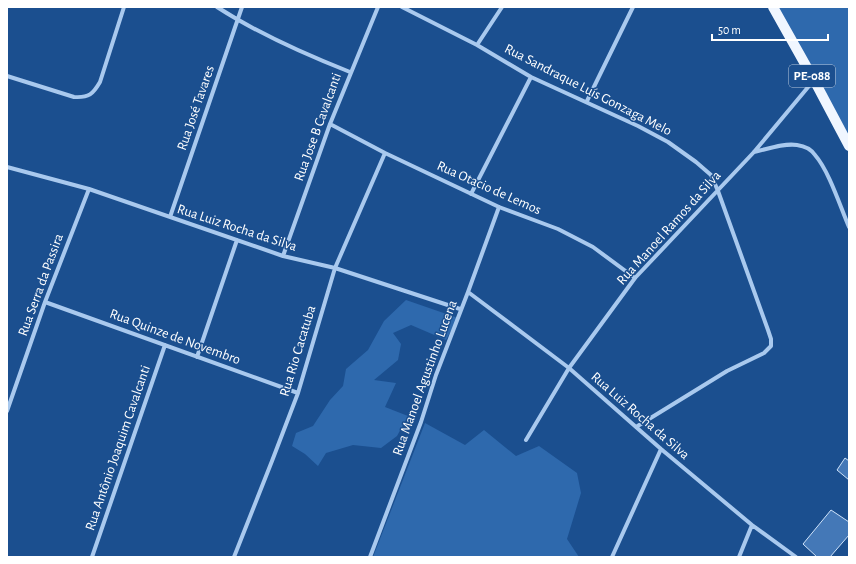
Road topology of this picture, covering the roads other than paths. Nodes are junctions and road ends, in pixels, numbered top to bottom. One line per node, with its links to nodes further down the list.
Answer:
1 (124, 7): 12 (street)
2 (217, 7): 9 (street)
3 (242, 7): 9 (street, Rua José Tavares)
4 (378, 7): 11 (street, Rua Jose B Cavalcanti)
5 (402, 7): 10 (street, Rua Sandraque Luís Gonzaga Melo)
6 (502, 7): 10 (street)
7 (633, 7): 15 (street)
8 (773, 7): 14 (main road, PE-088)
9 (238, 21): 11 (street); 25 (street, Rua José Tavares)
10 (477, 45): 13 (street, Rua Sandraque Luís Gonzaga Melo)
11 (350, 72): 16 (street, Rua Jose B Cavalcanti)
12 (7, 76)
13 (531, 77): 15 (street, Rua Sandraque Luís Gonzaga Melo); 23 (street)
14 (814, 80): 17 (main road, PE-088); 18 (street, Rua Manoel Ramos da Silva)
15 (587, 101): 22 (street, Rua Sandraque Luís Gonzaga Melo)
16 (330, 124): 19 (street, Rua Otacio de Lemos); 28 (street, Rua Jose B Cavalcanti)
17 (849, 146)
18 (754, 152): 22 (street, Rua Manoel Ramos da Silva); 26 (street)
19 (385, 153): 23 (street, Rua Otacio de Lemos); 29 (street, Rua Rio Cacatuba)
20 (7, 167): 21 (street, Rua Luiz Rocha da Silva)
21 (89, 189): 25 (street, Rua Luiz Rocha da Silva); 32 (street, Rua Serra da Passira)
22 (718, 191): 30 (street, Rua Manoel Ramos da Silva); 39 (street, Rua Sandraque Luís Gonzaga Melo)
23 (471, 194): 24 (street, Rua Otacio de Lemos)
24 (499, 207): 30 (street, Rua Otacio de Lemos); 31 (street, Rua Manoel Agustinho Lucena)
25 (170, 217): 27 (street, Rua Luiz Rocha da Silva)
26 (849, 227)
27 (236, 240): 28 (street, Rua Luiz Rocha da Silva); 35 (street)
28 (283, 256): 29 (street, Rua Luiz Rocha da Silva)
29 (335, 268): 33 (street, Rua Luiz Rocha da Silva); 37 (street, Rua Rio Cacatuba)
30 (635, 278): 36 (street, Rua Manoel Ramos da Silva)
31 (468, 292): 33 (street, Rua Manoel Agustinho Lucena); 36 (street, Rua Luiz Rocha da Silva)
32 (45, 302): 34 (street, Rua Quinze de Novembro); 38 (street, Rua Serra da Passira)
33 (460, 309): 45 (street, Rua Manoel Agustinho Lucena)
34 (165, 345): 35 (street, Rua Quinze de Novembro); 43 (street, Rua Antônio Joaquim Cavalcanti)
35 (197, 357): 37 (street, Rua Quinze de Novembro)
36 (569, 368): 39 (street, Rua Luiz Rocha da Silva); 40 (street, Rua Manoel Ramos da Silva)
37 (298, 393): 44 (street, Rua Rio Cacatuba)
38 (7, 411)
39 (636, 427): 41 (street, Rua Luiz Rocha da Silva)
40 (526, 440)
41 (661, 449): 42 (street, Rua Luiz Rocha da Silva); 46 (street)
42 (752, 525): 47 (street); 48 (street, Rua Luiz Rocha da Silva)
43 (92, 557)
44 (234, 557)
45 (370, 557)
46 (612, 557)
47 (739, 557)
48 (796, 557)

